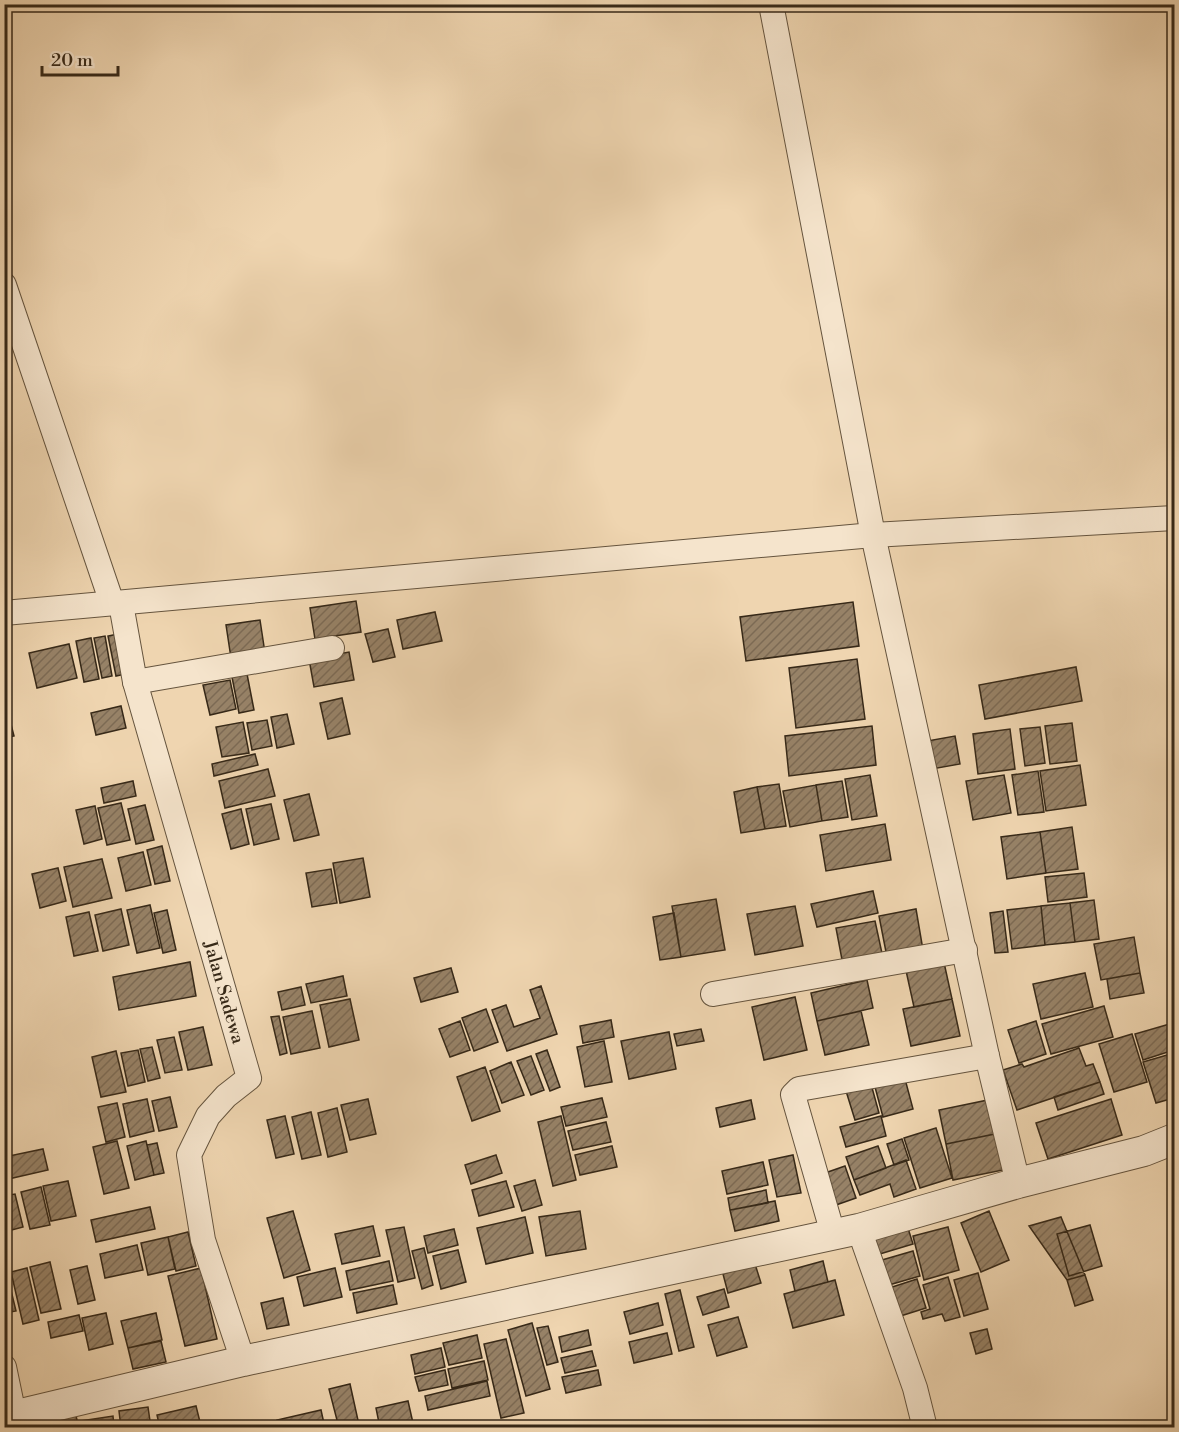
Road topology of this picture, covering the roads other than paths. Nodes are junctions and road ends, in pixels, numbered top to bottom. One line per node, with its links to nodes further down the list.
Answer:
1 (771, 4): 4 (street)
2 (4, 285): 5 (street, Jalan Sadewa)
3 (1174, 518): 4 (street)
4 (873, 535): 5 (street); 9 (street)
5 (116, 604): 6 (street); 8 (street, Jalan Sadewa)
6 (4, 613)
7 (332, 648): 8 (street)
8 (135, 682): 15 (street, Jalan Sadewa)
9 (965, 950): 10 (street); 11 (street)
10 (713, 994)
11 (987, 1056): 13 (street); 14 (street)
12 (1174, 1139): 13 (street)
13 (1018, 1182): 14 (street)
14 (846, 1231): 15 (street); 18 (street)
15 (243, 1361): 17 (street)
16 (4, 1367): 17 (street)
17 (9, 1416)
18 (925, 1428)

